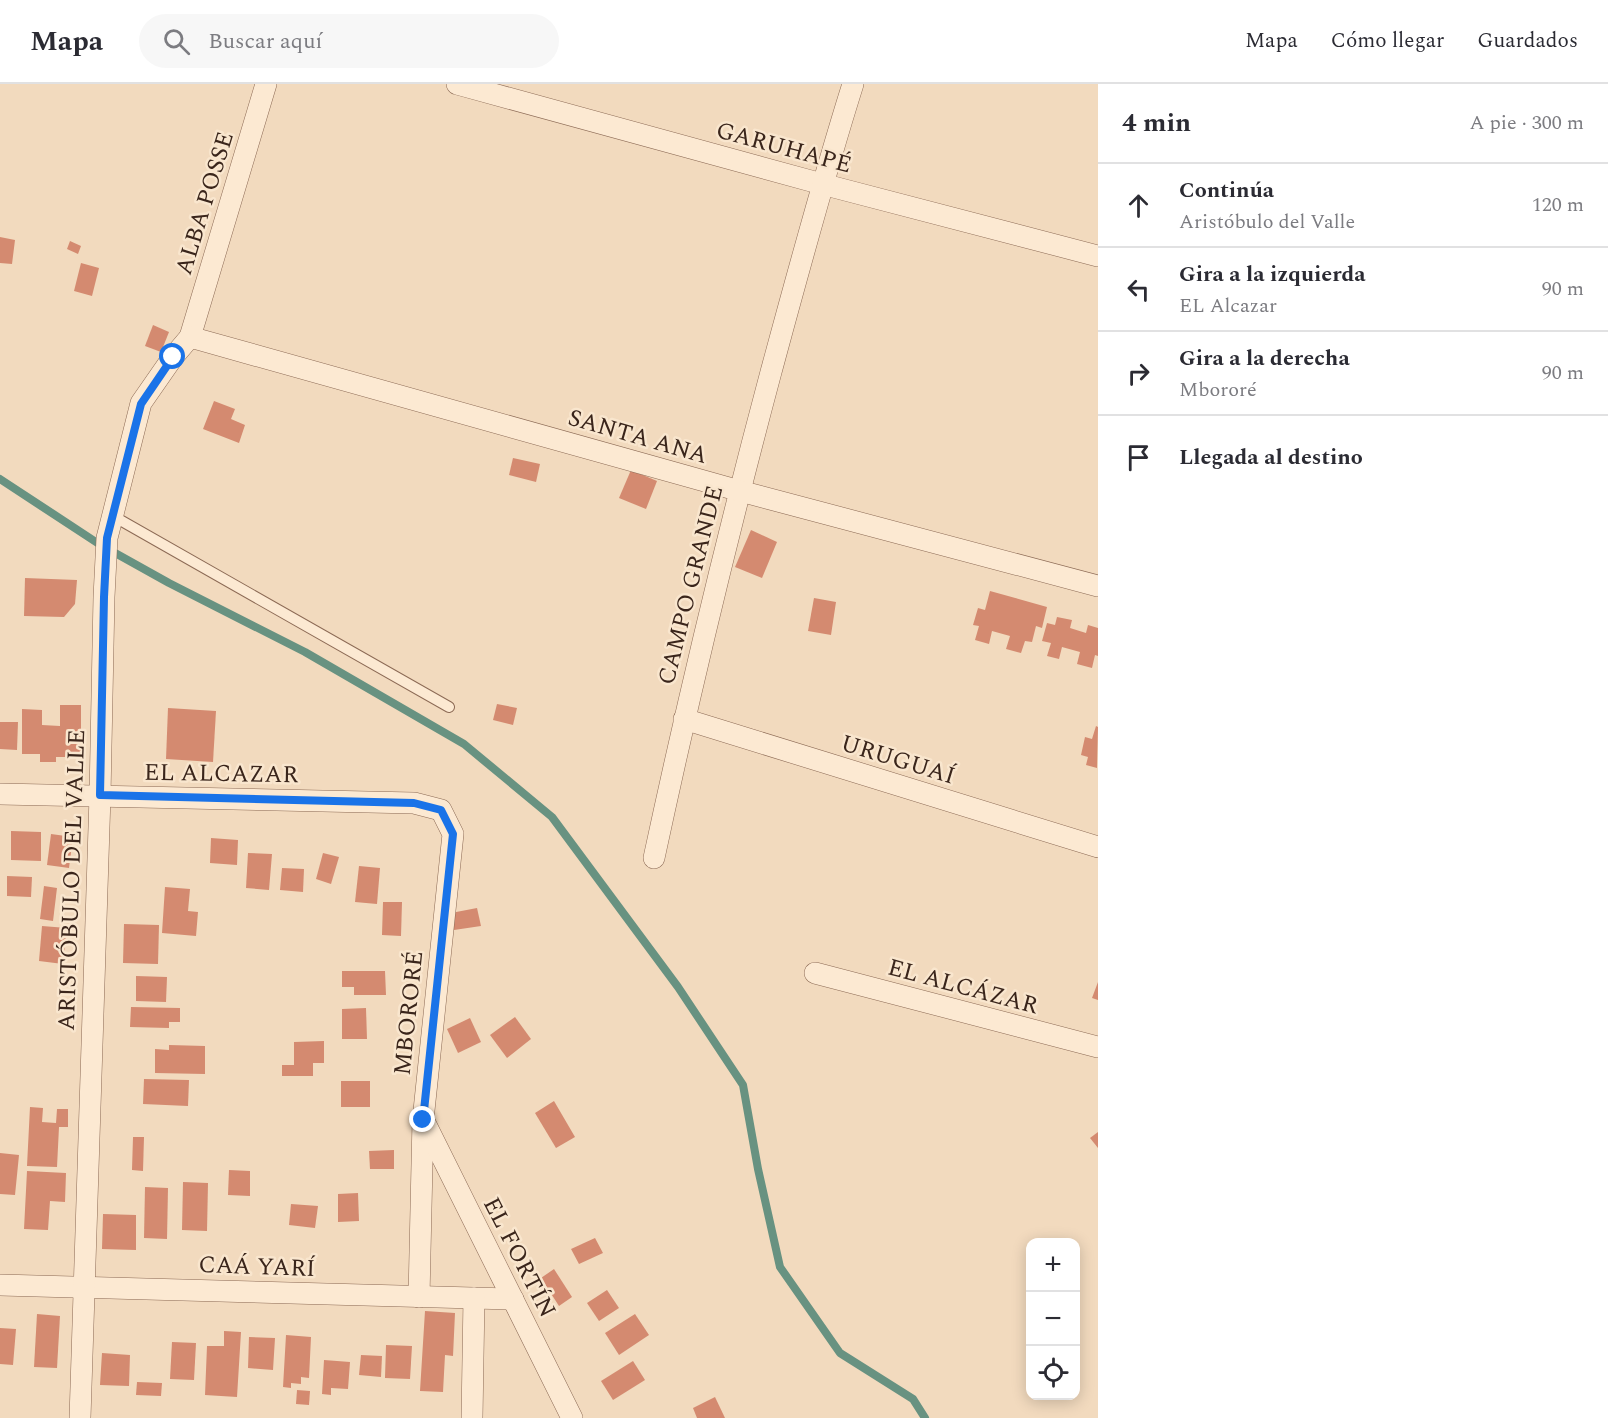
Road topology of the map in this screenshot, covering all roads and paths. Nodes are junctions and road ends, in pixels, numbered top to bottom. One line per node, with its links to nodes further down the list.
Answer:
1 (266, 84): 6 (street, ALBA POSSE)
2 (457, 84): 4 (street, GARUHAPÉ)
3 (853, 84): 4 (street, CAMPO GRANDE)
4 (822, 184): 5 (street, GARUHAPÉ); 7 (street, CAMPO GRANDE)
5 (1098, 256)
6 (190, 337): 7 (street, SANTA ANA); 8 (street, ARISTÓBULO DEL VALLE)
7 (740, 491): 9 (street, SANTA ANA); 11 (street, CAMPO GRANDE)
8 (113, 516): 10 (lane); 13 (street, ARISTÓBULO DEL VALLE)
9 (1098, 586)
10 (448, 708)
11 (684, 719): 15 (street, URUGUAÍ); 16 (street, CAMPO GRANDE)
12 (0, 794): 13 (street, EL ALCAZAR)
13 (100, 795): 14 (street, EL ALCAZAR); 21 (street, ARISTÓBULO DEL VALLE)
14 (441, 810): 19 (street, MBORORÉ)
15 (1098, 847)
16 (654, 858)
17 (815, 973): 18 (street, EL ALCÁZAR)
18 (1098, 1047)
19 (423, 1120): 22 (street, MBORORÉ); 24 (street, EL FORTÍN)
20 (0, 1285): 21 (street, CAÁ YARÍ)
21 (85, 1286): 22 (street, CAÁ YARÍ); 25 (street, ARISTÓBULO DEL VALLE)
22 (419, 1297): 23 (street, CAÁ YARÍ)
23 (474, 1298): 24 (street, CAÁ YARÍ); 26 (street)
24 (513, 1299): 27 (street, EL FORTÍN)
25 (80, 1418)
26 (472, 1418)
27 (572, 1418)

